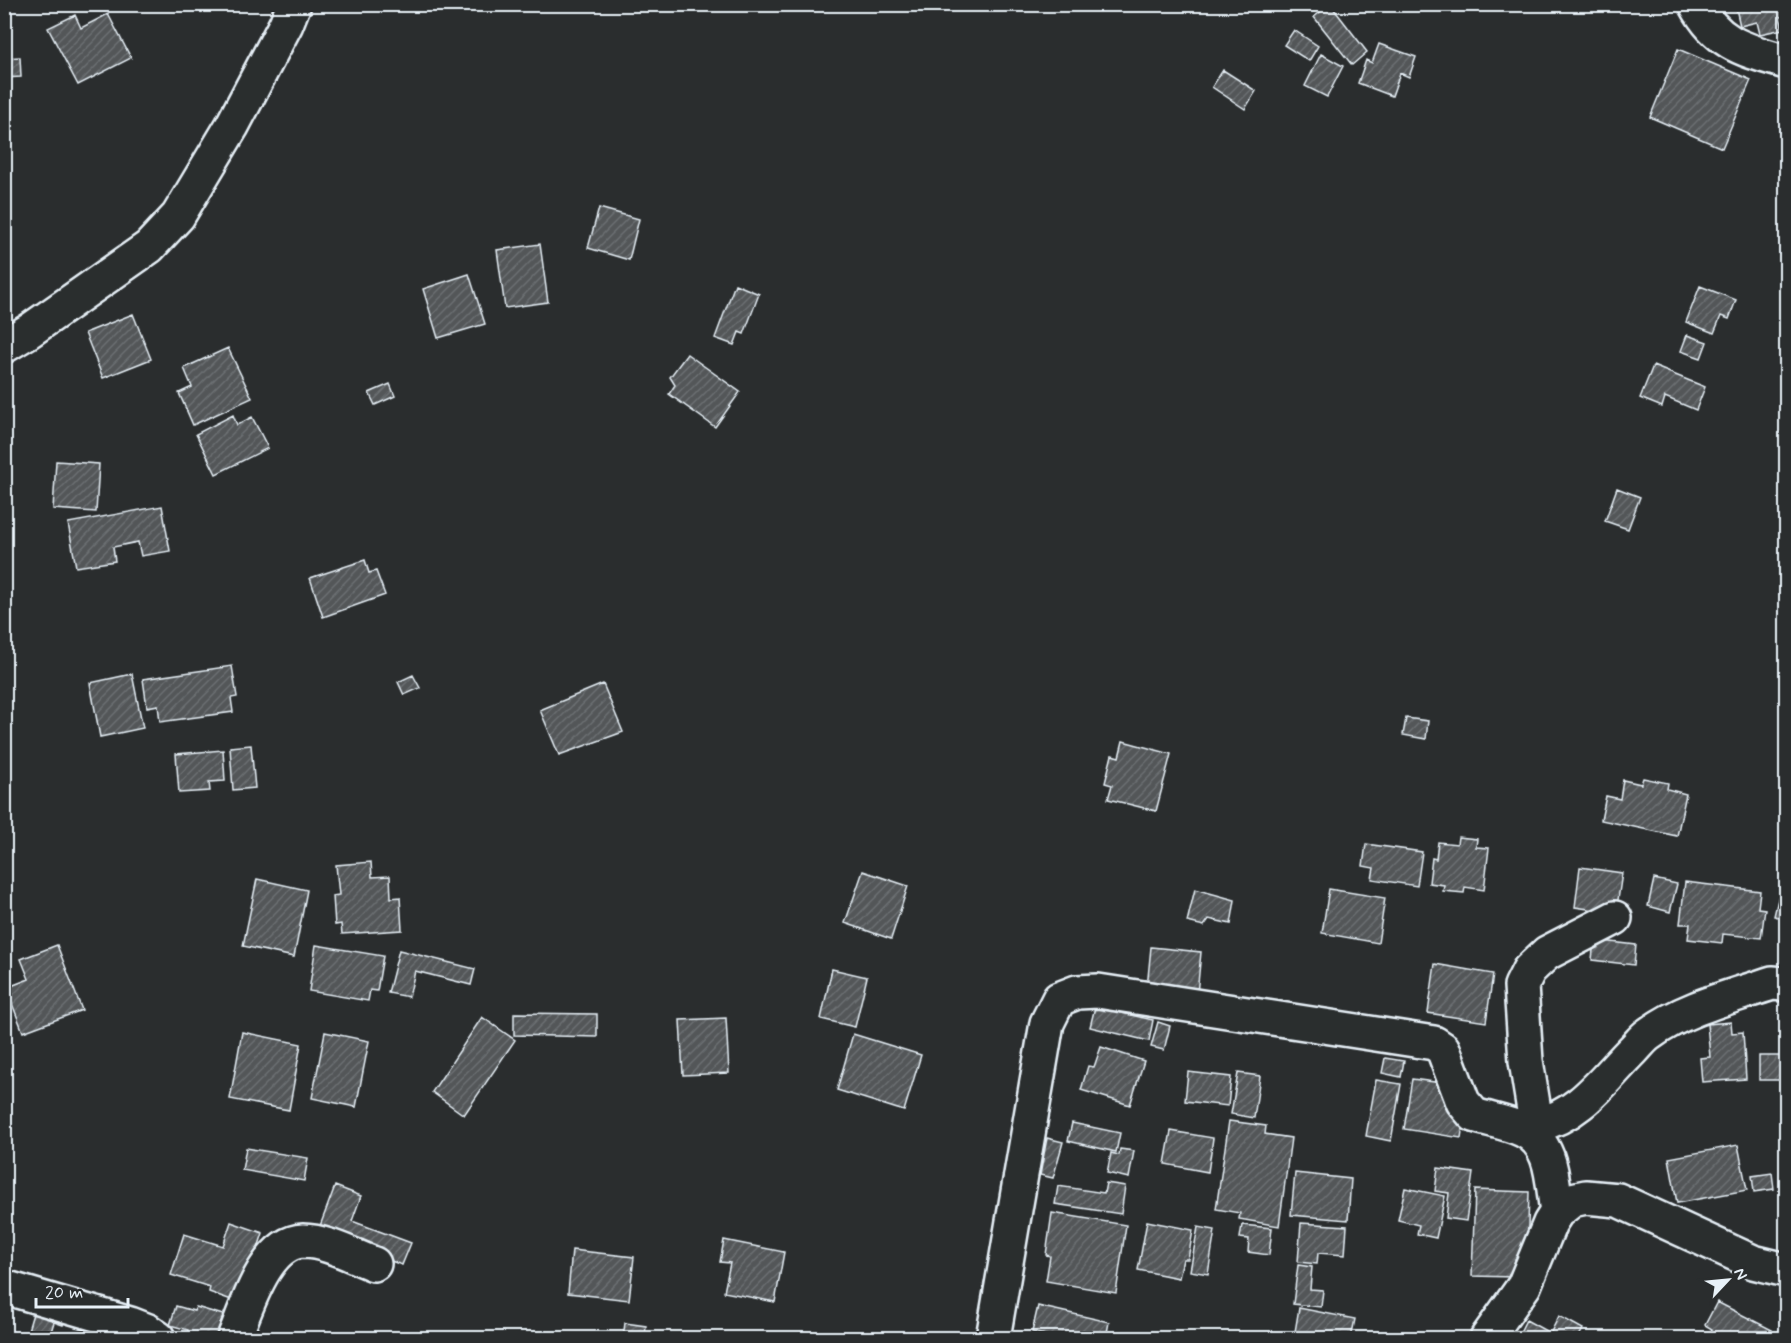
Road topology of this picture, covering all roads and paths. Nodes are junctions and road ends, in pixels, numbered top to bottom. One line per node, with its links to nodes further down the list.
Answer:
1 (294, 4): 4 (street)
2 (1696, 4): 3 (street)
3 (1786, 62)
4 (4, 346)
5 (1615, 918): 7 (street)
6 (1786, 984): 7 (street)
7 (1538, 1133): 8 (street); 14 (street)
8 (1557, 1212): 10 (street); 15 (street)
9 (374, 1264): 13 (street)
10 (1786, 1270)
11 (4, 1287): 12 (street)
12 (158, 1338)
13 (234, 1338)
14 (993, 1338)
15 (1487, 1338)

